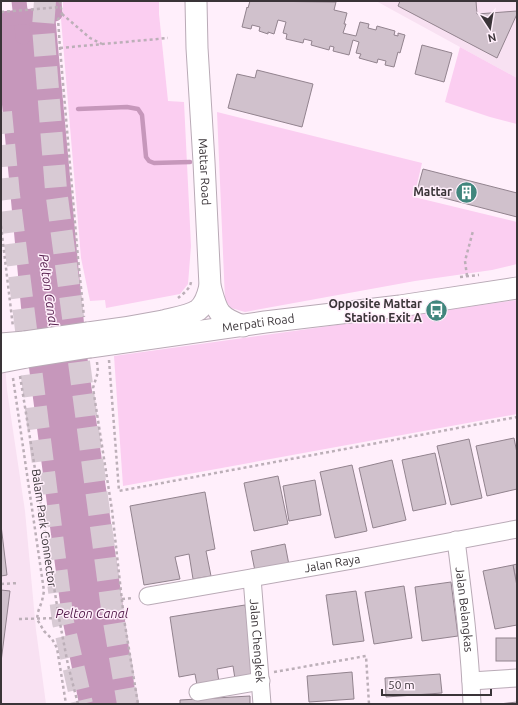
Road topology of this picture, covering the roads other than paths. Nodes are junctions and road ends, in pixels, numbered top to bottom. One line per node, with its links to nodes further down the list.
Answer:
1 (196, 1): 2 (street, Mattar Road)
2 (210, 286): 4 (street, Mattar Road); 5 (street, Merpati Road)
3 (517, 288): 4 (street, Merpati Road)
4 (243, 326): 5 (street, Merpati Road)
5 (95, 342): 6 (street, Merpati Road, bridge)
6 (14, 354)
7 (517, 529): 8 (street, Jalan Raya)
8 (456, 540): 9 (street, Jalan Raya); 13 (street, Jalan Belangkas)
9 (252, 578): 10 (street, Jalan Raya); 11 (street, Jalan Chengkek)
10 (148, 596)
11 (260, 678): 14 (street); 15 (street, Jalan Chengkek)
12 (517, 678): 13 (street)
13 (471, 681): 16 (street, Jalan Belangkas)
14 (198, 692)
15 (262, 704)
16 (472, 704)

